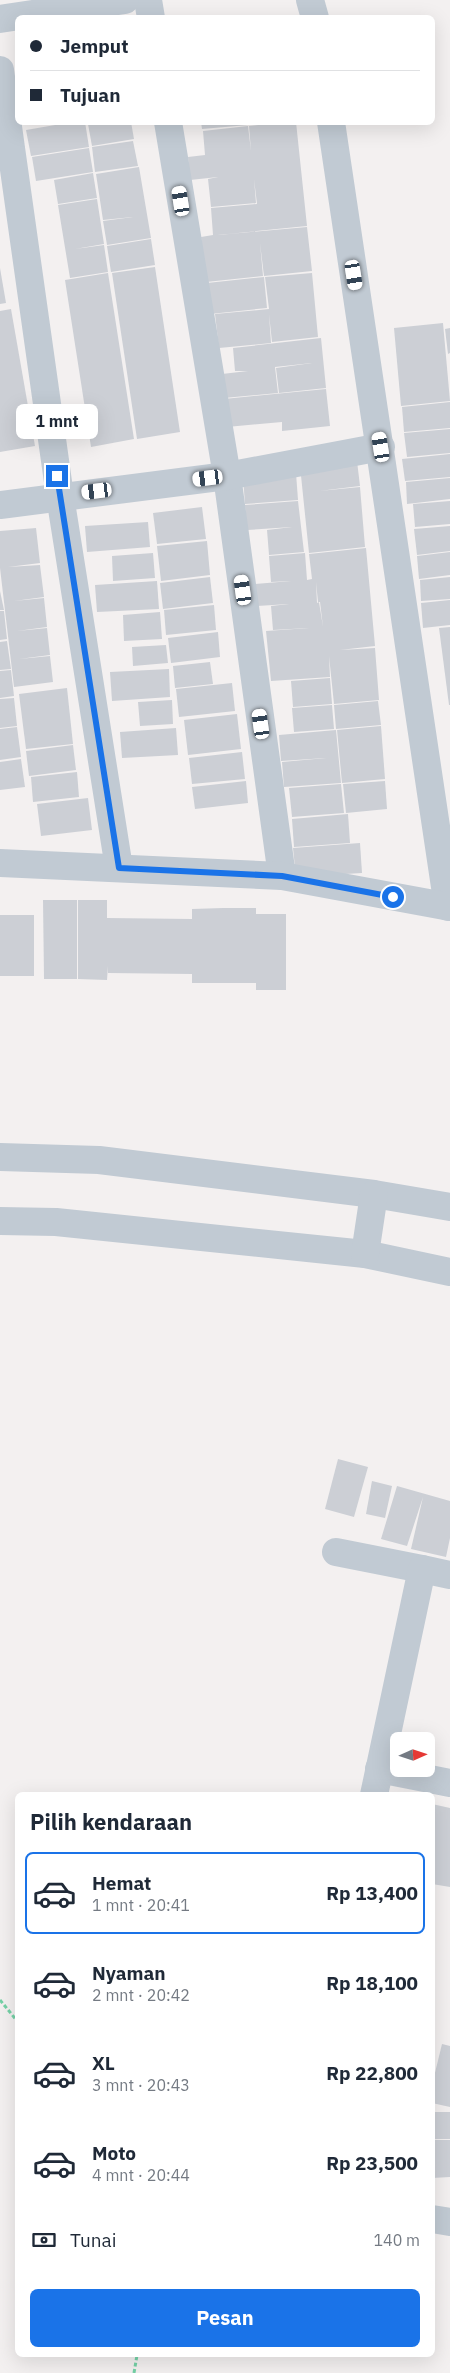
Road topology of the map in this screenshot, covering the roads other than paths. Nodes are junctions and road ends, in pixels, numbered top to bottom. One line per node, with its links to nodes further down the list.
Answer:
1 (125, 0): 4 (street)
2 (148, 0): 5 (street)
3 (310, 0): 6 (street)
4 (21, 15)
5 (150, 15)
6 (314, 15)
7 (15, 16): 8 (street)
8 (0, 18)
9 (0, 70): 14 (street)
10 (168, 125): 13 (street)
11 (331, 125): 12 (street)
12 (381, 447): 13 (street); 19 (street)
13 (227, 476): 14 (street); 18 (street)
14 (60, 496): 15 (street); 17 (street)
15 (0, 505)
16 (0, 863): 17 (street)
17 (119, 868): 18 (street)
18 (282, 876): 19 (street)
19 (449, 907)
20 (0, 1157): 21 (street)
21 (374, 1194): 22 (street); 24 (street)
22 (450, 1207)
23 (0, 1221): 24 (street)
24 (366, 1254): 25 (street)
25 (450, 1272)
26 (336, 1552): 27 (street)
27 (422, 1569): 28 (street); 29 (street)
28 (450, 1575)
29 (377, 1782): 30 (street)
30 (450, 1783)
31 (435, 2220): 32 (street)
32 (450, 2222)

